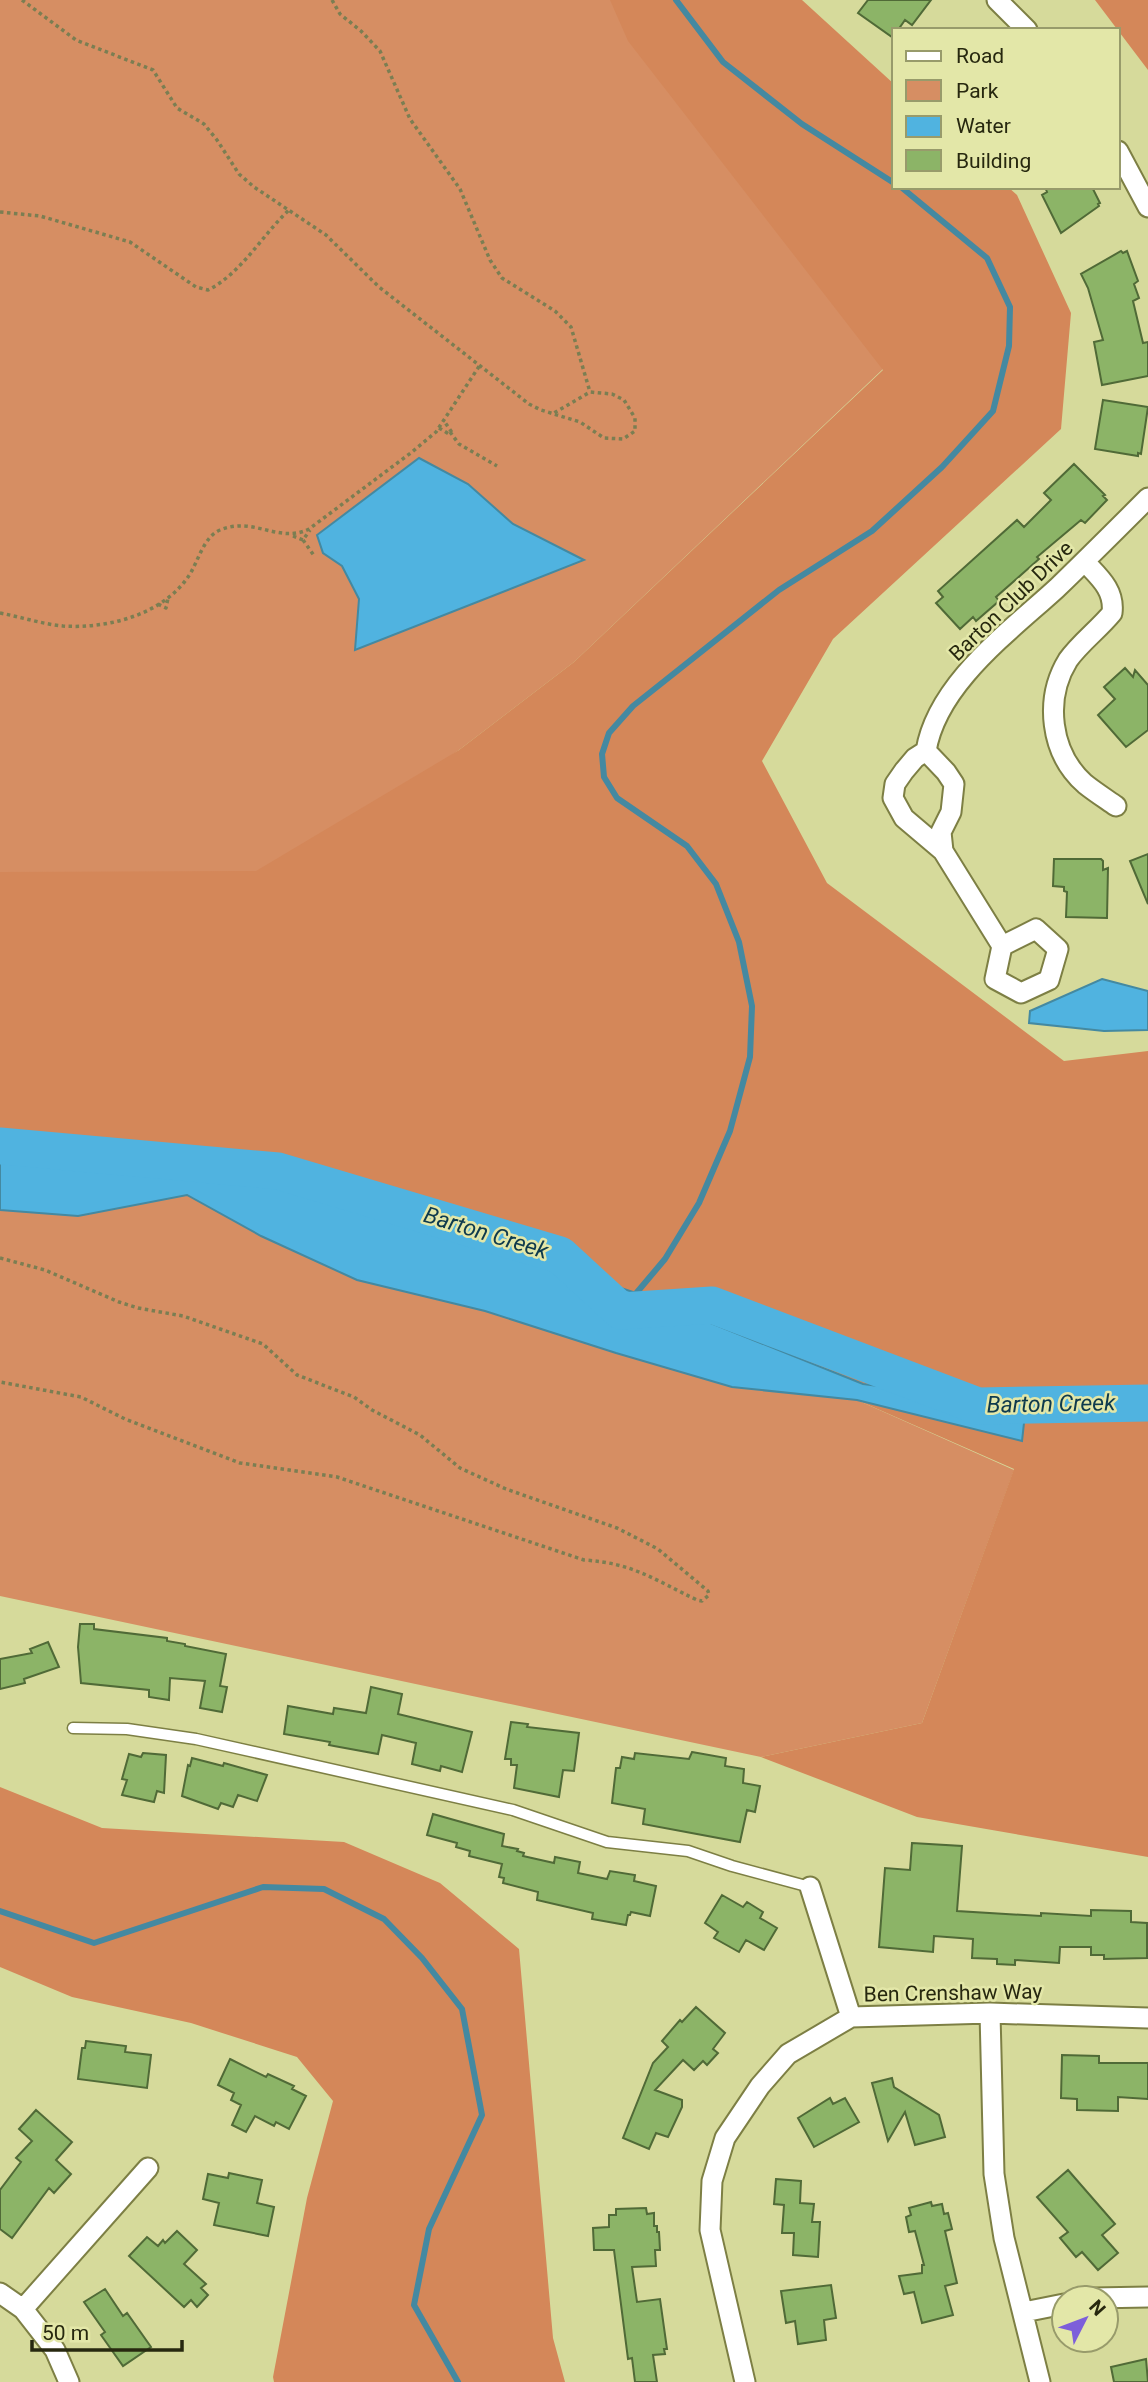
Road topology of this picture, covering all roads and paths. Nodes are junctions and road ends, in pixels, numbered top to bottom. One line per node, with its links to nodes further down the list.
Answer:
1 (22, 0): 7 (path)
2 (332, 0): 10 (path)
3 (997, 0): 4 (street)
4 (1025, 28)
5 (1120, 155): 6 (street)
6 (1148, 207)
7 (290, 209): 8 (path); 9 (path)
8 (0, 212)
9 (480, 365): 11 (path); 12 (path)
10 (590, 392): 11 (path); 11 (path)
11 (554, 413)
12 (444, 421): 13 (path); 14 (path)
13 (439, 428): 14 (path); 17 (path)
14 (450, 432): 15 (path)
15 (497, 466)
16 (1148, 498): 21 (street, Barton Club Drive)
17 (311, 528): 18 (path); 19 (path)
18 (287, 534): 19 (path); 22 (path)
19 (303, 540): 20 (path)
20 (315, 557)
21 (1084, 562): 25 (street, Barton Club Drive); 26 (street)
22 (169, 596): 23 (path); 23 (path)
23 (158, 604): 24 (path)
24 (0, 613)
25 (926, 751): 27 (street); 27 (street, Barton Club Drive)
26 (1116, 806)
27 (943, 851): 28 (street, Barton Club Drive)
28 (1002, 946)
29 (0, 1258): 30 (path)
30 (0, 1381)
31 (73, 1728): 32 (lane)
32 (810, 1887): 34 (street)
33 (990, 2013): 34 (street, Ben Crenshaw Way); 35 (street, Ben Crenshaw Way); 42 (street)
34 (851, 2017): 44 (street, Ben Crenshaw Way)
35 (1148, 2018)
36 (148, 2168): 41 (street)
37 (0, 2293): 41 (street)
38 (1148, 2297): 39 (street)
39 (1120, 2298)
40 (1050, 2307): 42 (street)
41 (23, 2309): 43 (street)
42 (1024, 2312): 45 (street)
43 (69, 2382)
44 (745, 2382)
45 (1040, 2382)

